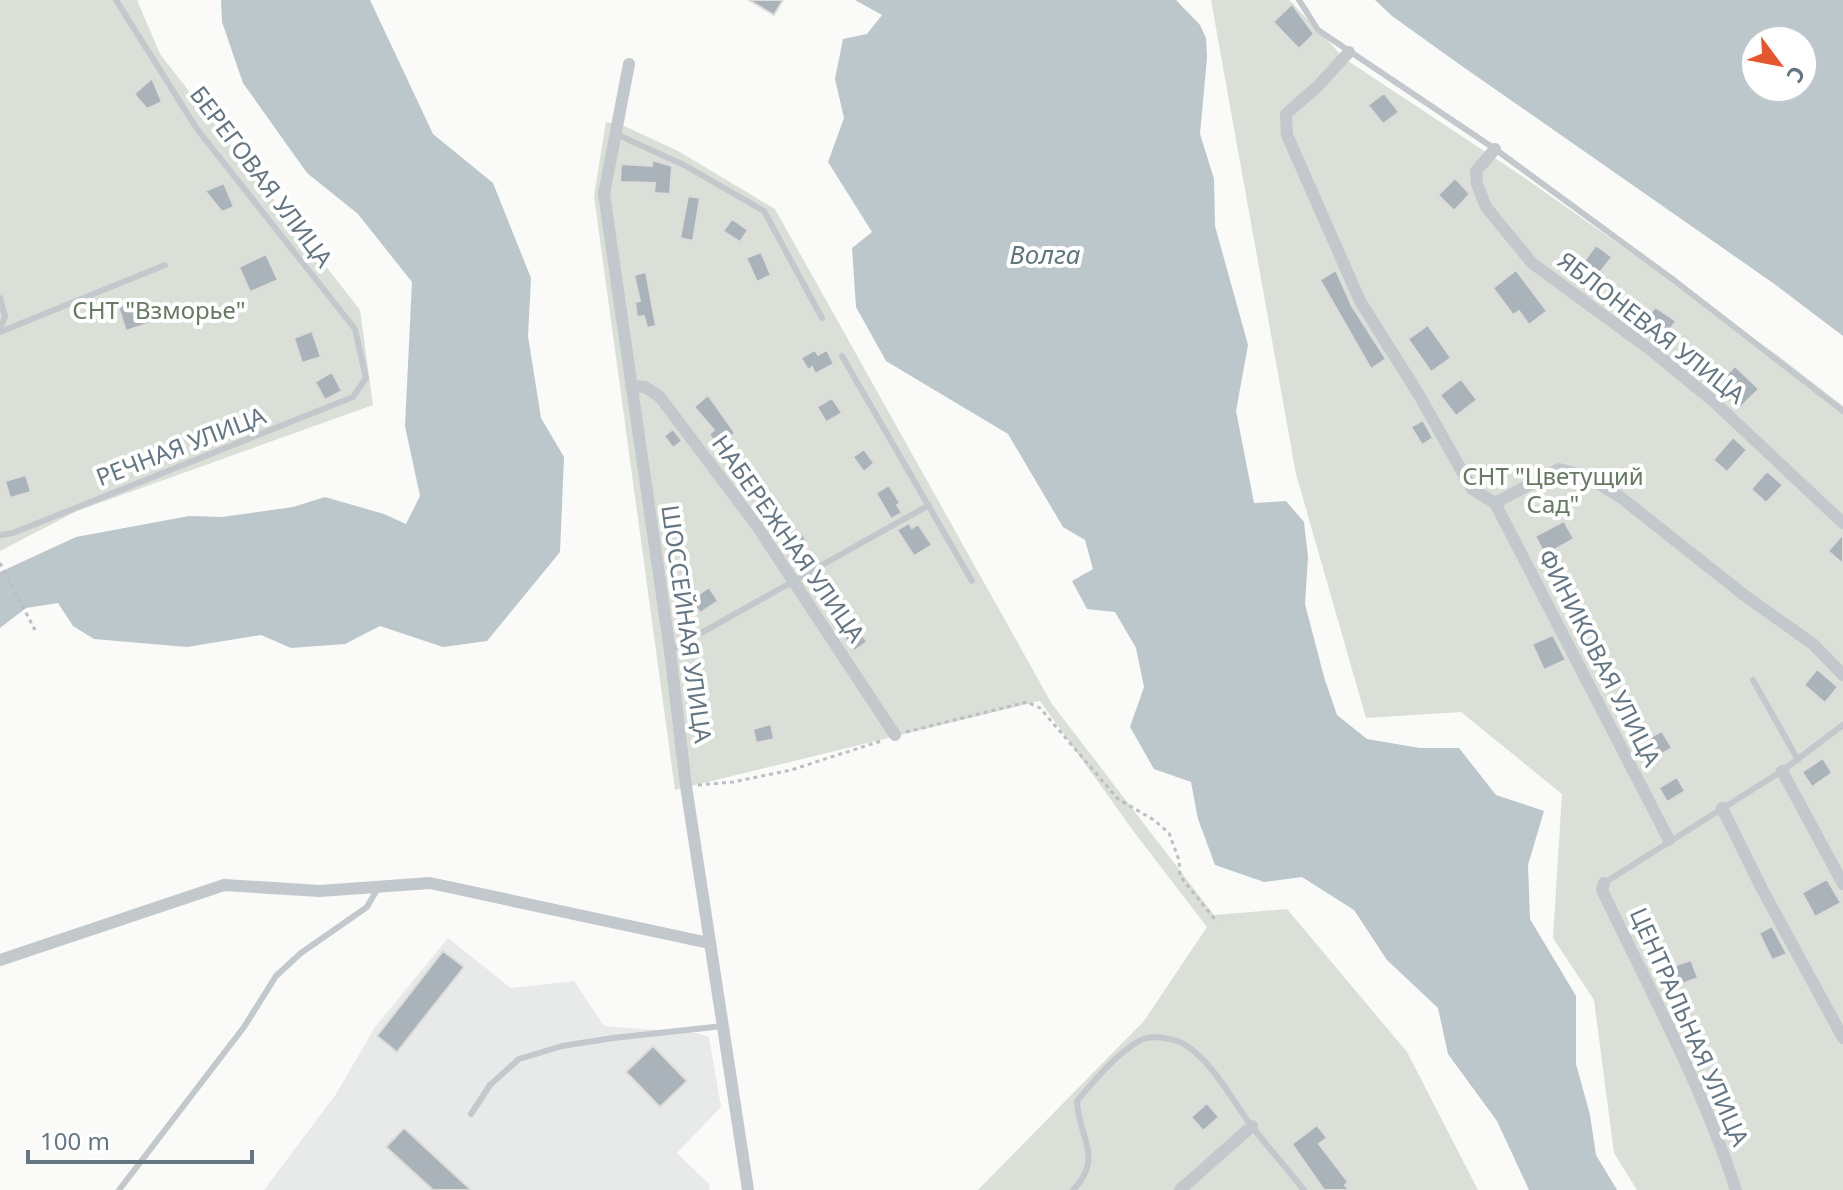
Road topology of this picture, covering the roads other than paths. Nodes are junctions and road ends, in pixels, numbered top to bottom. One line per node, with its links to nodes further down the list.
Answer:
1 (116, 0): 12 (lane, БЕРЕГОВАЯ УЛИЦА)
2 (1299, 0): 3 (lane)
3 (1349, 52): 6 (lane); 15 (street, ФИНИКОВАЯ УЛИЦА)
4 (629, 64): 5 (street, ШОССЕЙНАЯ УЛИЦА)
5 (616, 134): 9 (lane); 13 (street, ШОССЕЙНАЯ УЛИЦА)
6 (1495, 149): 14 (lane); 17 (street, ЯБЛОНЕВАЯ УЛИЦА)
7 (165, 265): 10 (lane)
8 (0, 298): 10 (lane)
9 (822, 318)
10 (0, 330)
11 (842, 356): 16 (lane)
12 (366, 378): 18 (lane, РЕЧНАЯ УЛИЦА)
13 (631, 386): 20 (street, НАБЕРЕЖНАЯ УЛИЦА); 21 (street, ШОССЕЙНАЯ УЛИЦА)
14 (1843, 411)
15 (1495, 503): 22 (street); 29 (street, ФИНИКОВАЯ УЛИЦА)
16 (929, 505): 19 (lane); 20 (lane)
17 (1843, 523)
18 (0, 535)
19 (972, 581)
20 (793, 582): 21 (lane); 25 (street, НАБЕРЕЖНАЯ УЛИЦА)
21 (670, 651): 33 (street, ШОССЕЙНАЯ УЛИЦА)
22 (1843, 675)
23 (1753, 680): 26 (lane)
24 (1843, 725): 26 (lane)
25 (895, 735)
26 (1798, 760): 27 (lane)
27 (1782, 771): 28 (lane); 31 (street)
28 (1722, 808): 29 (lane); 36 (street)
29 (1669, 840): 30 (lane)
30 (1604, 883): 44 (street, ЦЕНТРАЛЬНАЯ УЛИЦА)
31 (1843, 884)
32 (379, 886): 33 (street); 34 (street); 39 (lane)
33 (709, 943): 35 (street, ШОССЕЙНАЯ УЛИЦА)
34 (0, 960)
35 (723, 1026): 37 (lane); 40 (street, ШОССЕЙНАЯ УЛИЦА)
36 (1843, 1038)
37 (471, 1114)
38 (1252, 1126): 41 (lane); 42 (street); 43 (lane)
39 (119, 1190)
40 (748, 1190)
41 (1073, 1190)
42 (1180, 1190)
43 (1304, 1190)
44 (1736, 1190)

